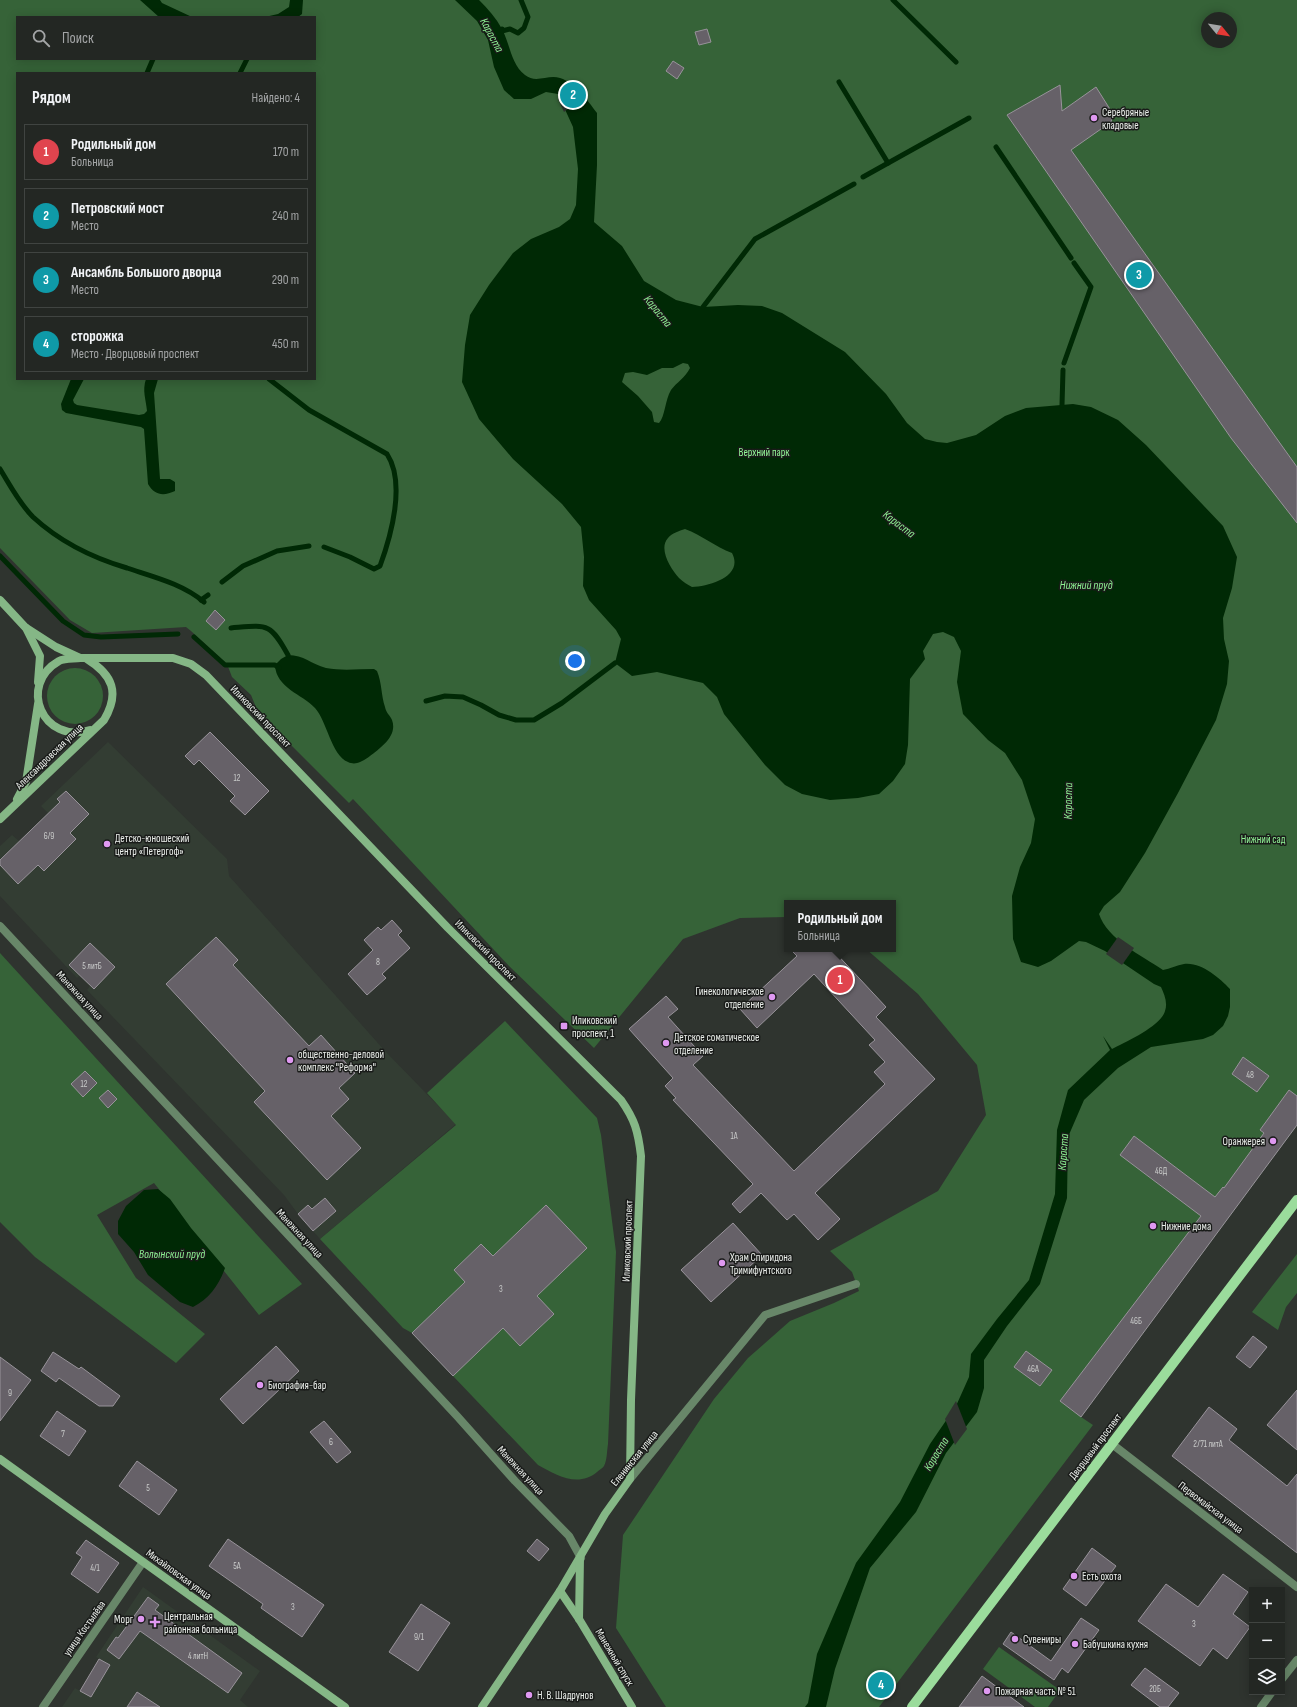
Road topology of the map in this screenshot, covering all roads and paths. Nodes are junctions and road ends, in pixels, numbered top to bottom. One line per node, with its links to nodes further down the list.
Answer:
1 (0, 600): 2 (main road, Иликовский проспект)
2 (25, 627): 3 (main road, Иликовский проспект); 4 (main road, Иликовский проспект)
3 (83, 658): 4 (main road); 5 (main road, Александровская улица); 13 (main road, Иликовский проспект)
4 (38, 702): 5 (main road); 6 (main road, Александровская улица)
5 (93, 729): 6 (main road, Александровская улица)
6 (11, 809): 7 (main road, Александровская улица)
7 (0, 819)
8 (0, 926): 14 (street, Манежная улица)
9 (1297, 1200): 11 (main road, Дворцовый проспект)
10 (856, 1284): 13 (street, Еленинская улица)
11 (1112, 1444): 16 (street, Первомайская улица); 26 (main road, Дворцовый проспект)
12 (0, 1459): 15 (main road, Михайловская улица)
13 (630, 1479): 14 (main road, Еленинская улица)
14 (580, 1558): 17 (main road, Еленинская улица); 18 (main road)
15 (143, 1562): 22 (street, улица Костылёва); 23 (main road, Михайловская улица)
16 (1297, 1587)
17 (560, 1592): 18 (main road, Манежный спуск); 24 (main road, Еленинская улица)
18 (579, 1619): 25 (main road, Манежный спуск)
19 (1297, 1660): 20 (street)
20 (1285, 1676)
21 (1270, 1695): 27 (street)
22 (43, 1707)
23 (345, 1707)
24 (482, 1707)
25 (632, 1707)
26 (912, 1707)
27 (1261, 1707)

